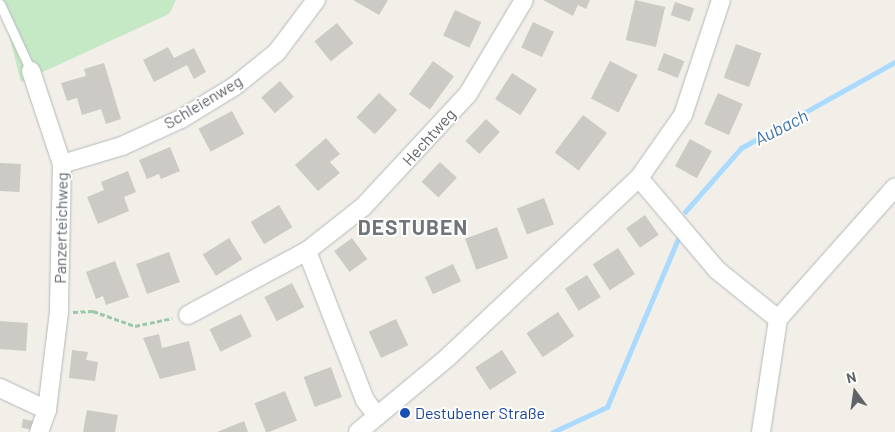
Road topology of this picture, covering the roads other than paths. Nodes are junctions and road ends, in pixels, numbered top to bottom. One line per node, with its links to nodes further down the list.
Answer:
1 (316, 0): 6 (street, Schleienweg)
2 (524, 0): 9 (street, Hechtweg)
3 (721, 0): 7 (street)
4 (0, 4): 5 (lane, Panzerteichweg)
5 (31, 71): 6 (street, Panzerteichweg)
6 (62, 164): 13 (street, Panzerteichweg)
7 (639, 178): 11 (street); 14 (street)
8 (895, 187): 11 (street)
9 (307, 251): 10 (street, Hechtweg); 14 (street)
10 (188, 315)
11 (778, 319): 17 (street)
12 (0, 388): 13 (street)
13 (47, 410): 15 (street, Panzerteichweg)
14 (377, 416): 16 (street)
15 (39, 432)
16 (358, 432)
17 (761, 432)

